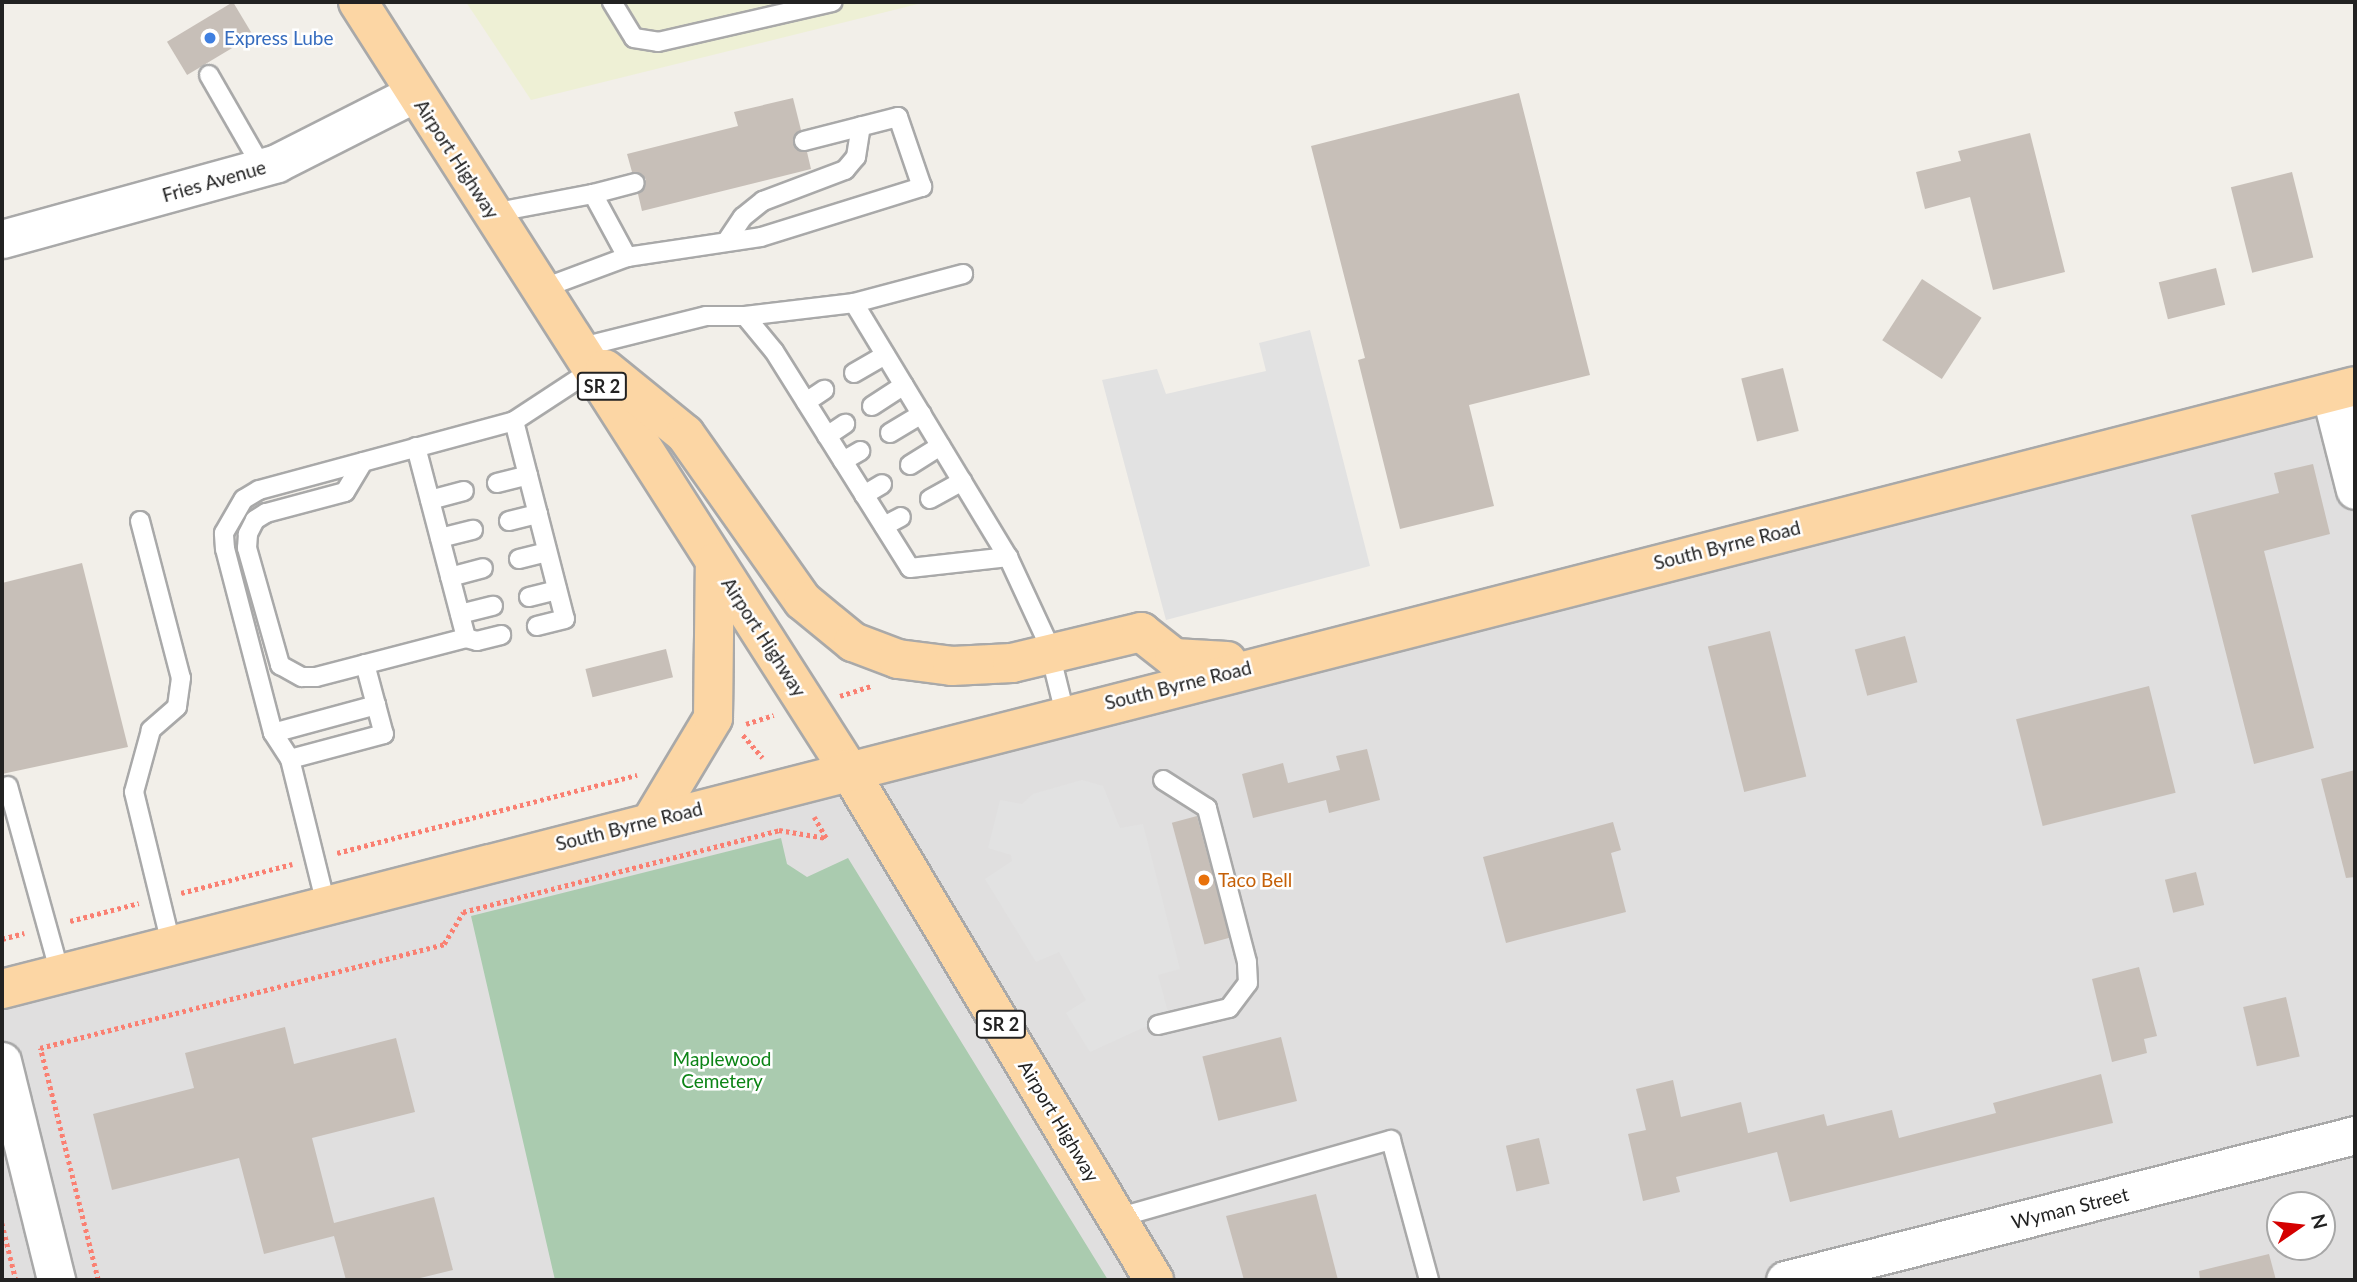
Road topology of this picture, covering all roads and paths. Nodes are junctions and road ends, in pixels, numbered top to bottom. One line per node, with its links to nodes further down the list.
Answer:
1 (358, 2): 5 (main road, Airport Highway / SR 2)
2 (612, 2): 3 (lane)
3 (832, 2)
4 (208, 75): 8 (lane)
5 (415, 93): 8 (street, Fries Avenue); 11 (main road, Airport Highway / SR 2)
6 (861, 126): 7 (lane); 13 (lane); 13 (lane)
7 (804, 141)
8 (262, 167): 12 (street, Fries Avenue)
9 (635, 183): 10 (lane)
10 (593, 194): 11 (lane); 14 (lane)
11 (492, 213): 16 (main road, Airport Highway / SR 2)
12 (2, 239)
13 (726, 242): 14 (lane)
14 (627, 257): 16 (lane)
15 (963, 274): 17 (lane)
16 (541, 289): 20 (main road, Airport Highway / SR 2)
17 (854, 303): 18 (lane); 19 (lane)
18 (745, 316): 20 (lane); 25 (lane)
19 (885, 355): 21 (lane); 22 (lane)
20 (585, 359): 28 (lane); 57 (main road, Airport Highway / SR 2); 67 (main road)
21 (854, 373)
22 (904, 385): 26 (lane); 27 (lane)
23 (2343, 389): 42 (street); 68 (main road, South Byrne Road)
24 (824, 390): 25 (lane)
25 (806, 401): 31 (lane)
26 (872, 406)
27 (922, 414): 30 (lane); 32 (lane)
28 (514, 421): 33 (lane); 38 (lane)
29 (845, 424): 31 (lane)
30 (890, 433)
31 (827, 436): 35 (lane)
32 (941, 446): 37 (lane); 39 (lane)
33 (416, 447): 36 (lane); 46 (lane)
34 (860, 451): 35 (lane)
35 (843, 461): 44 (lane)
36 (363, 462): 69 (lane); 74 (lane)
37 (910, 465)
38 (528, 475): 40 (lane); 47 (lane)
39 (962, 481): 45 (lane); 55 (lane)
40 (497, 483)
41 (882, 484): 44 (lane)
42 (2355, 489)
43 (464, 491): 46 (lane)
44 (864, 495): 51 (lane)
45 (930, 499)
46 (430, 500): 53 (lane)
47 (538, 514): 50 (lane); 54 (lane)
48 (901, 516): 51 (lane)
49 (140, 521): 83 (lane)
50 (509, 521)
51 (884, 526): 55 (lane)
52 (473, 530): 53 (lane)
53 (440, 538): 59 (lane)
54 (547, 552): 56 (lane); 60 (lane)
55 (1008, 557): 67 (lane)
56 (519, 559)
57 (715, 562): 72 (main road, Airport Highway / SR 2); 76 (main road)
58 (483, 568): 59 (lane)
59 (450, 578): 63 (lane)
60 (557, 590): 61 (lane); 64 (lane)
61 (529, 597)
62 (493, 606): 63 (lane)
63 (460, 614): 66 (lane)
64 (537, 626)
65 (501, 635): 66 (lane)
66 (466, 638): 69 (lane)
67 (1049, 654): 68 (main road); 73 (lane)
68 (1264, 663): 73 (main road, South Byrne Road)
69 (365, 664): 71 (lane)
70 (872, 686): 72 (path)
71 (376, 705): 74 (lane); 75 (lane)
72 (808, 705): 77 (main road, Airport Highway / SR 2); 79 (path)
73 (1065, 714): 77 (main road, South Byrne Road)
74 (273, 733): 75 (lane)
75 (290, 759): 82 (lane)
76 (689, 762): 81 (main road); 82 (path)
77 (848, 769): 79 (main road, South Byrne Road); 93 (main road, Airport Highway / SR 2)
78 (1163, 780): 90 (lane)
79 (787, 785): 81 (main road, South Byrne Road); 97 (path)
80 (8, 786): 85 (lane)
81 (652, 820): 84 (main road, South Byrne Road)
82 (315, 858): 83 (path); 84 (lane)
83 (159, 898): 85 (path); 87 (lane)
84 (326, 904): 87 (main road, South Byrne Road)
85 (47, 927): 86 (path); 88 (lane)
86 (2, 939)
87 (171, 944): 88 (main road, South Byrne Road)
88 (60, 974): 89 (main road, South Byrne Road)
89 (2, 989)
90 (1158, 1025)
91 (2, 1061): 96 (street)
92 (2355, 1135): 100 (street, Wyman Street)
93 (1117, 1218): 98 (main road, Airport Highway / SR 2); 99 (lane)
94 (2, 1223): 95 (path)
95 (16, 1280)
96 (57, 1280)
97 (98, 1280)
98 (1154, 1280)
99 (1429, 1280)
100 (1785, 1280)

